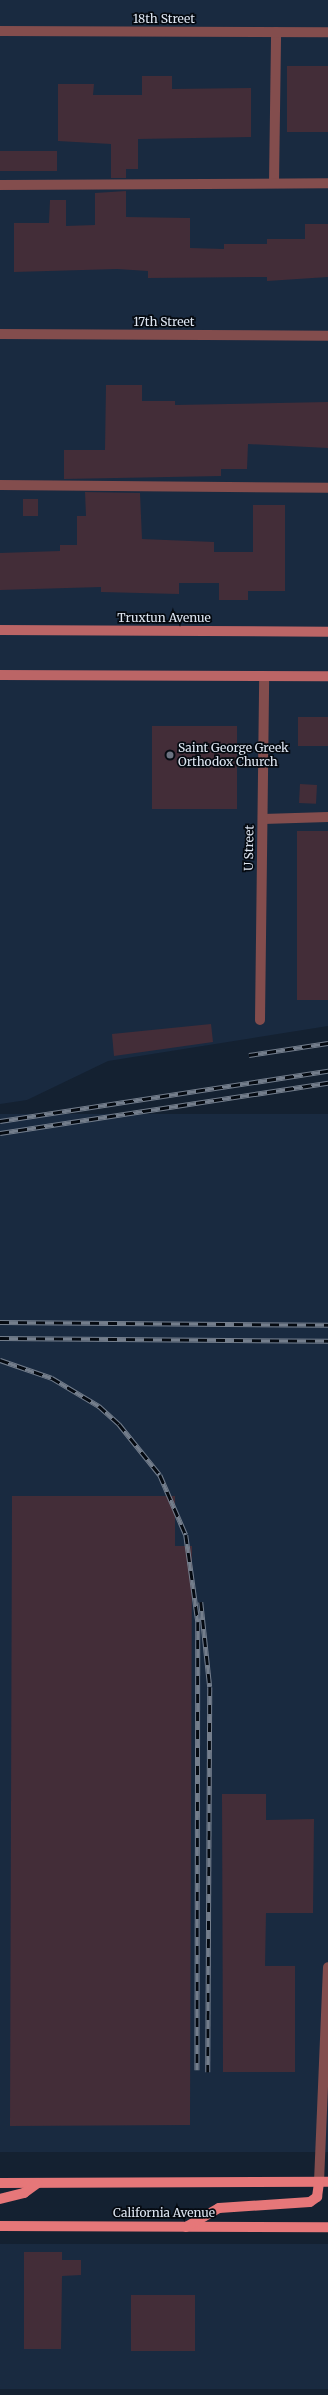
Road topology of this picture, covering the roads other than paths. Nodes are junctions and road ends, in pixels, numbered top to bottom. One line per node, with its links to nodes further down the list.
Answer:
1 (0, 31): 2 (street, 18th Street)
2 (276, 32): 3 (street, 18th Street); 4 (street)
3 (328, 32)
4 (274, 183): 5 (street); 6 (street)
5 (328, 183)
6 (0, 185)
7 (0, 334): 8 (street, 17th Street)
8 (328, 336)
9 (0, 485): 10 (street)
10 (328, 488)
11 (0, 630): 12 (main road, Truxtun Avenue)
12 (328, 632)
13 (0, 675): 14 (main road)
14 (264, 676): 15 (main road); 17 (street, U Street)
15 (328, 676)
16 (328, 817): 17 (street)
17 (263, 819): 18 (street, U Street)
18 (260, 1020)
19 (328, 1967): 20 (street)
20 (323, 2182): 22 (main road); 25 (main road)
21 (0, 2183): 22 (main road)
22 (38, 2183): 23 (main road)
23 (0, 2199)
24 (0, 2226): 25 (main road, California Avenue)
25 (186, 2226): 26 (main road, California Avenue)
26 (328, 2227)

